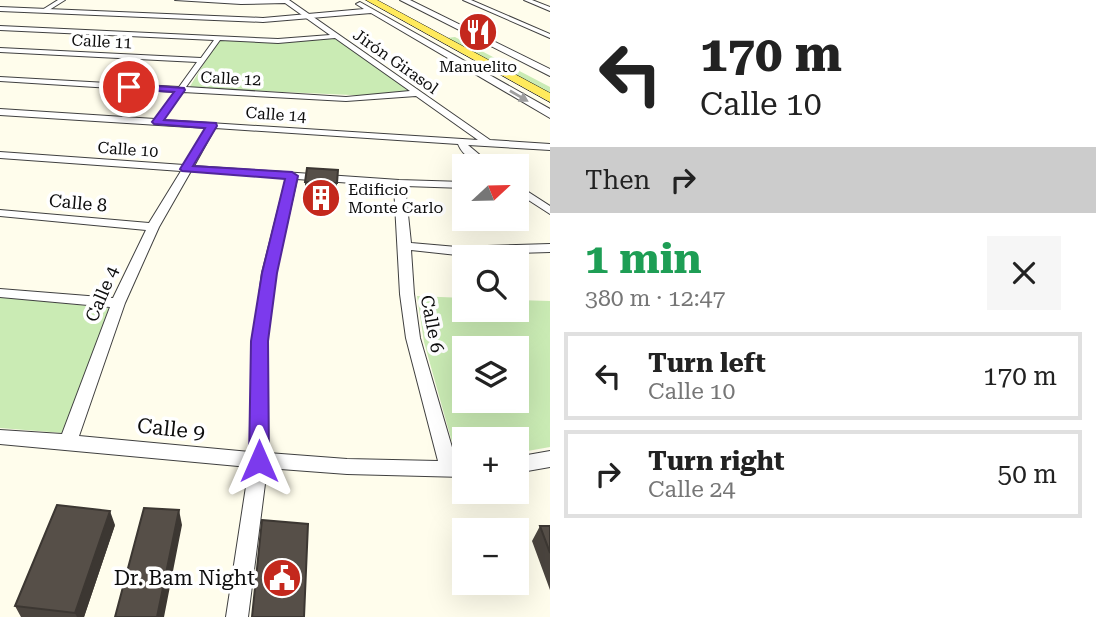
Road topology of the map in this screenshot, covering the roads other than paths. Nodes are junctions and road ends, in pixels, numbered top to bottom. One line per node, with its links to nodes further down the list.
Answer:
1 (62, 0): 12 (street)
2 (178, 0): 3 (street)
3 (285, 0): 13 (street, Jirón Girasol)
4 (354, 0): 9 (street)
5 (387, 0): 16 (main road)
6 (404, 0): 26 (street)
7 (466, 0): 20 (street)
8 (527, 0): 11 (street)
9 (371, 5): 13 (street); 18 (main road); 31 (street, one-way to 31)
10 (0, 9): 12 (street)
11 (550, 9)
12 (44, 11): 13 (street)
13 (309, 17): 19 (street, Jirón Girasol)
14 (0, 28): 15 (street)
15 (27, 29): 17 (street); 21 (street)
16 (452, 33): 18 (main road); 26 (main road)
17 (18, 35)
18 (437, 35): 29 (main road)
19 (336, 36): 21 (street); 28 (street, Jirón Girasol)
20 (550, 36)
21 (218, 39): 24 (street)
22 (9, 41): 23 (street)
23 (0, 48): 24 (street, Calle 11)
24 (202, 60): 27 (street)
25 (0, 79): 27 (street, Calle 12)
26 (549, 80)
27 (181, 90): 28 (street, Calle 12); 32 (street)
28 (417, 93): 35 (street, Jirón Girasol)
29 (550, 98)
30 (0, 112): 32 (street, Calle 14)
31 (550, 114)
32 (158, 122): 33 (street, Calle 14)
33 (212, 126): 34 (street, Calle 14); 39 (street, Calle 4)
34 (463, 141): 35 (street, Calle 14); 37 (street)
35 (491, 143): 36 (street, Calle 14)
36 (550, 147)
37 (472, 154)
38 (0, 155): 39 (street, Calle 10)
39 (186, 169): 40 (street, Calle 10); 46 (street, Calle 4)
40 (292, 176): 41 (street, Calle 10); 55 (street)
41 (399, 183): 42 (street, Calle 10); 47 (street, Calle 6)
42 (452, 185)
43 (529, 196): 44 (street)
44 (550, 211)
45 (0, 214): 46 (street, Calle 8)
46 (153, 227): 50 (street, Calle 4)
47 (405, 246): 48 (street); 53 (street, Calle 6)
48 (550, 248)
49 (0, 293): 50 (street)
50 (118, 303): 52 (street, Calle 4)
51 (0, 437): 52 (street, Calle 9)
52 (68, 441): 55 (street, Calle 9)
53 (452, 457)
54 (550, 459): 56 (street)
55 (259, 461): 57 (street, Calle 9); 58 (street)
56 (529, 463)
57 (452, 469)
58 (237, 617)

